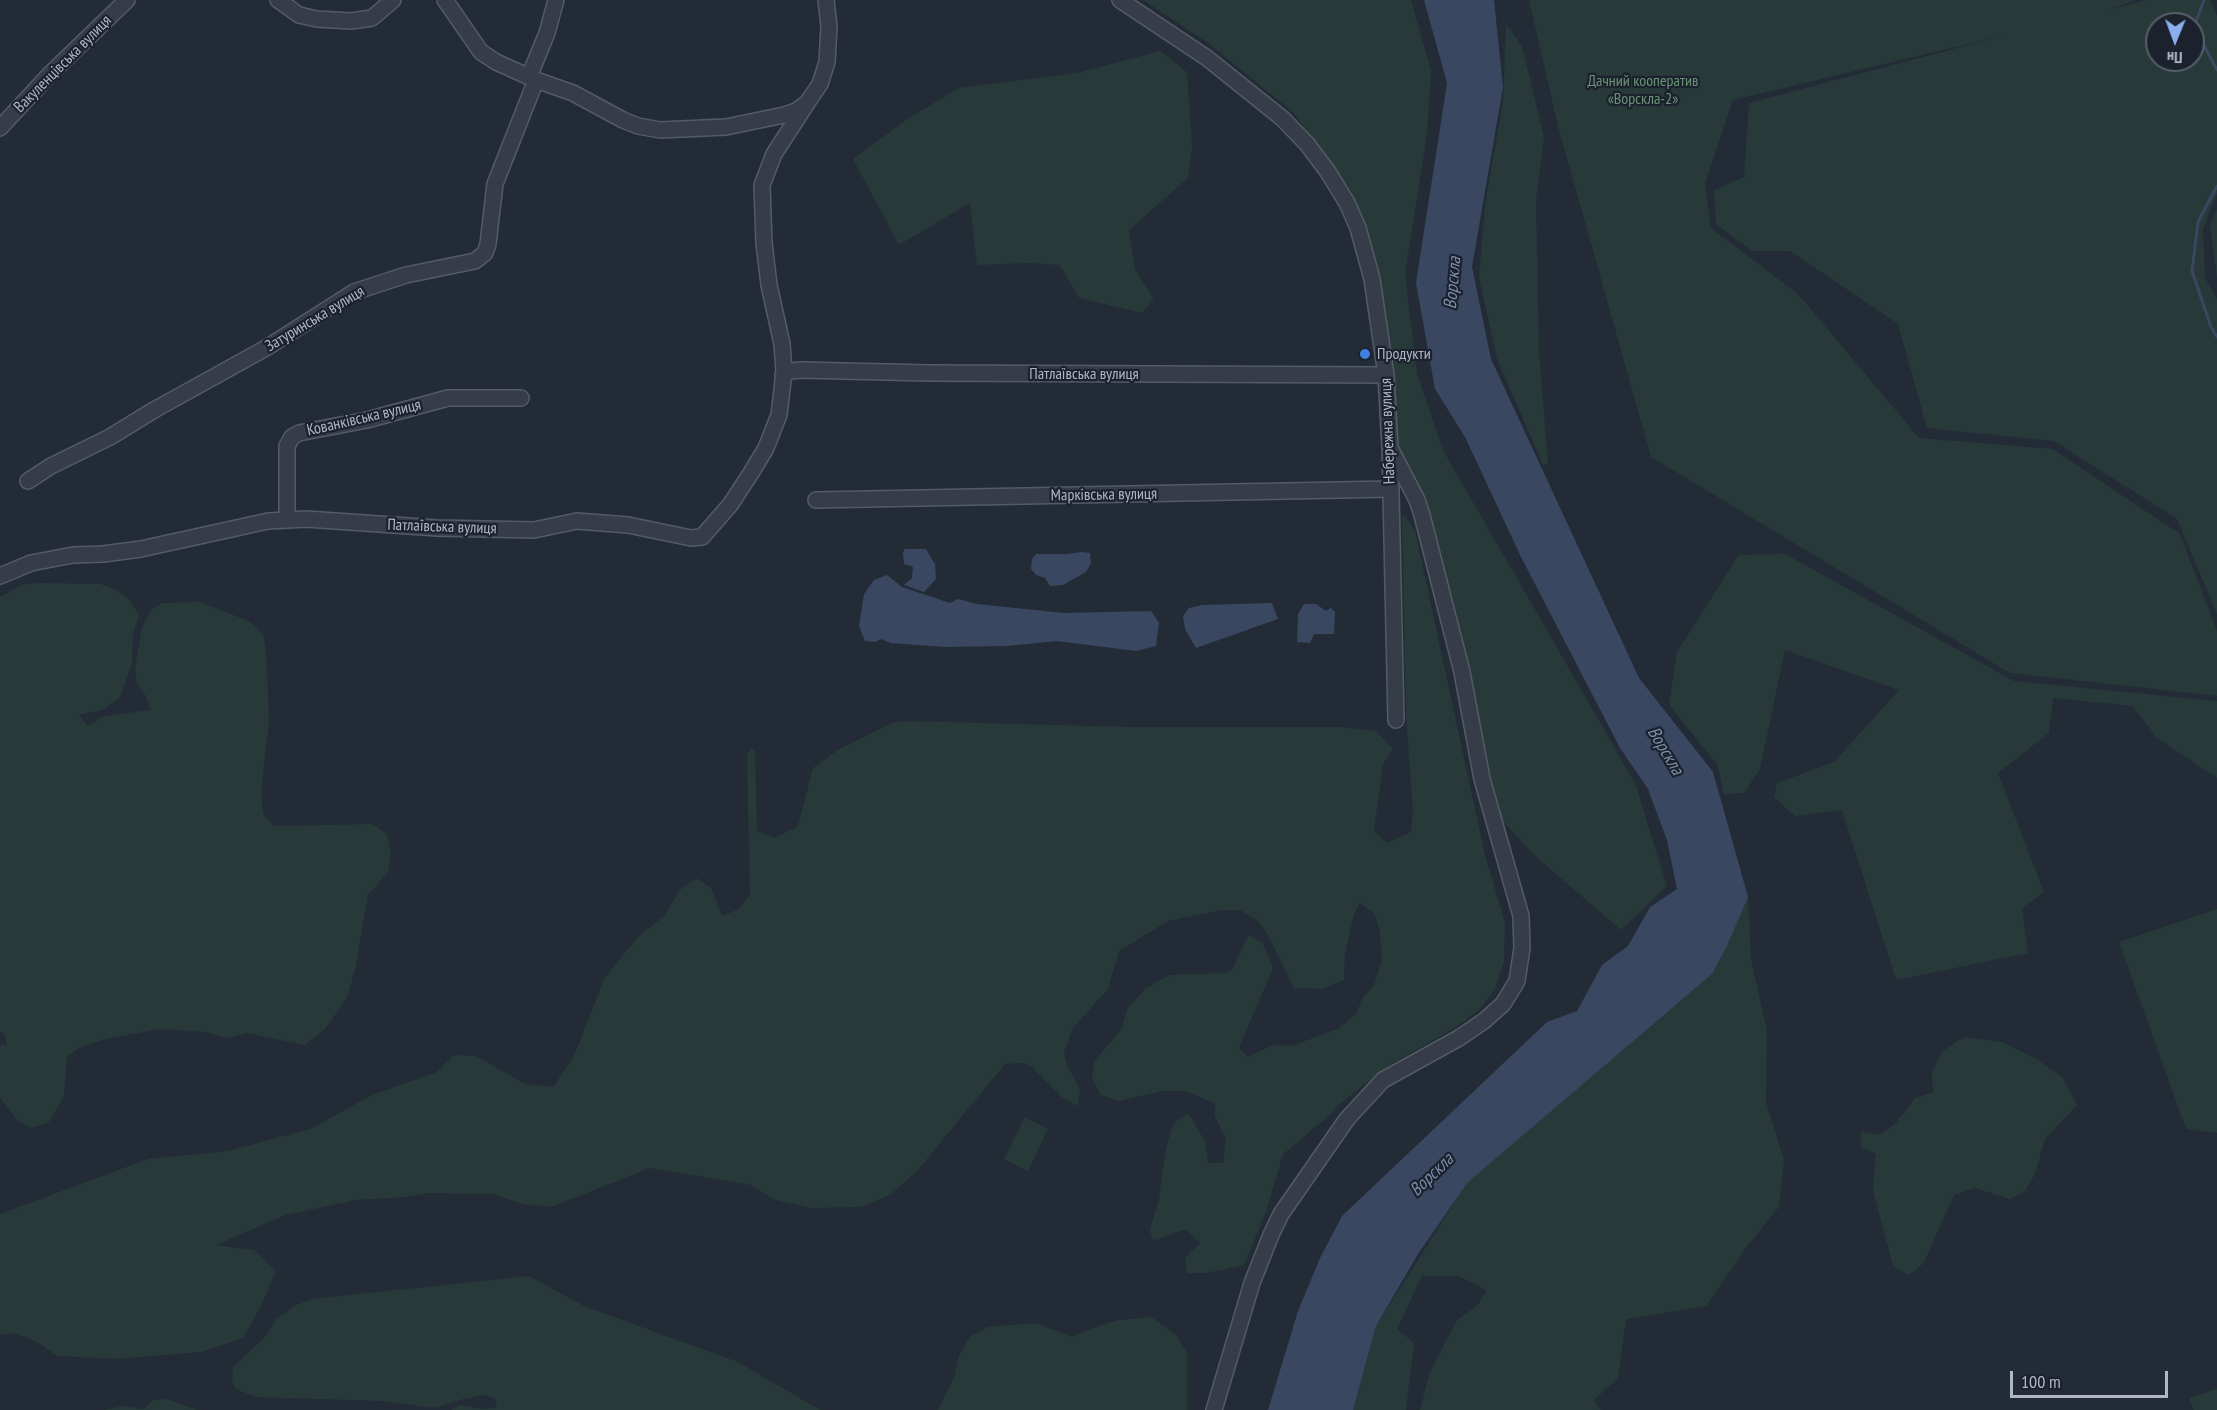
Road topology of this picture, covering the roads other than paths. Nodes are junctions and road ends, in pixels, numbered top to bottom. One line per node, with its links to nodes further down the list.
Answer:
1 (127, 0): 10 (street, Вакуленцівська вулиця)
2 (278, 0): 3 (street)
3 (393, 0)
4 (445, 0): 8 (street)
5 (556, 0): 8 (street)
6 (826, 0): 9 (street)
7 (1120, 0): 12 (street, Набережна вулиця)
8 (532, 78): 9 (street); 15 (street, Затуринська вулиця)
9 (807, 103): 11 (street, Патлаївська вулиця)
10 (0, 129)
11 (783, 375): 12 (street, Патлаївська вулиця); 18 (street, Патлаївська вулиця)
12 (1386, 375): 14 (street, Набережна вулиця)
13 (521, 398): 18 (street, Кованківська вулиця)
14 (1390, 448): 16 (street, Набережна вулиця); 21 (street)
15 (28, 481)
16 (1391, 489): 17 (street, Марківська вулиця); 20 (street, Набережна вулиця)
17 (816, 500)
18 (287, 520): 19 (street, Патлаївська вулиця)
19 (0, 576)
20 (1396, 720)
21 (1214, 1410)

